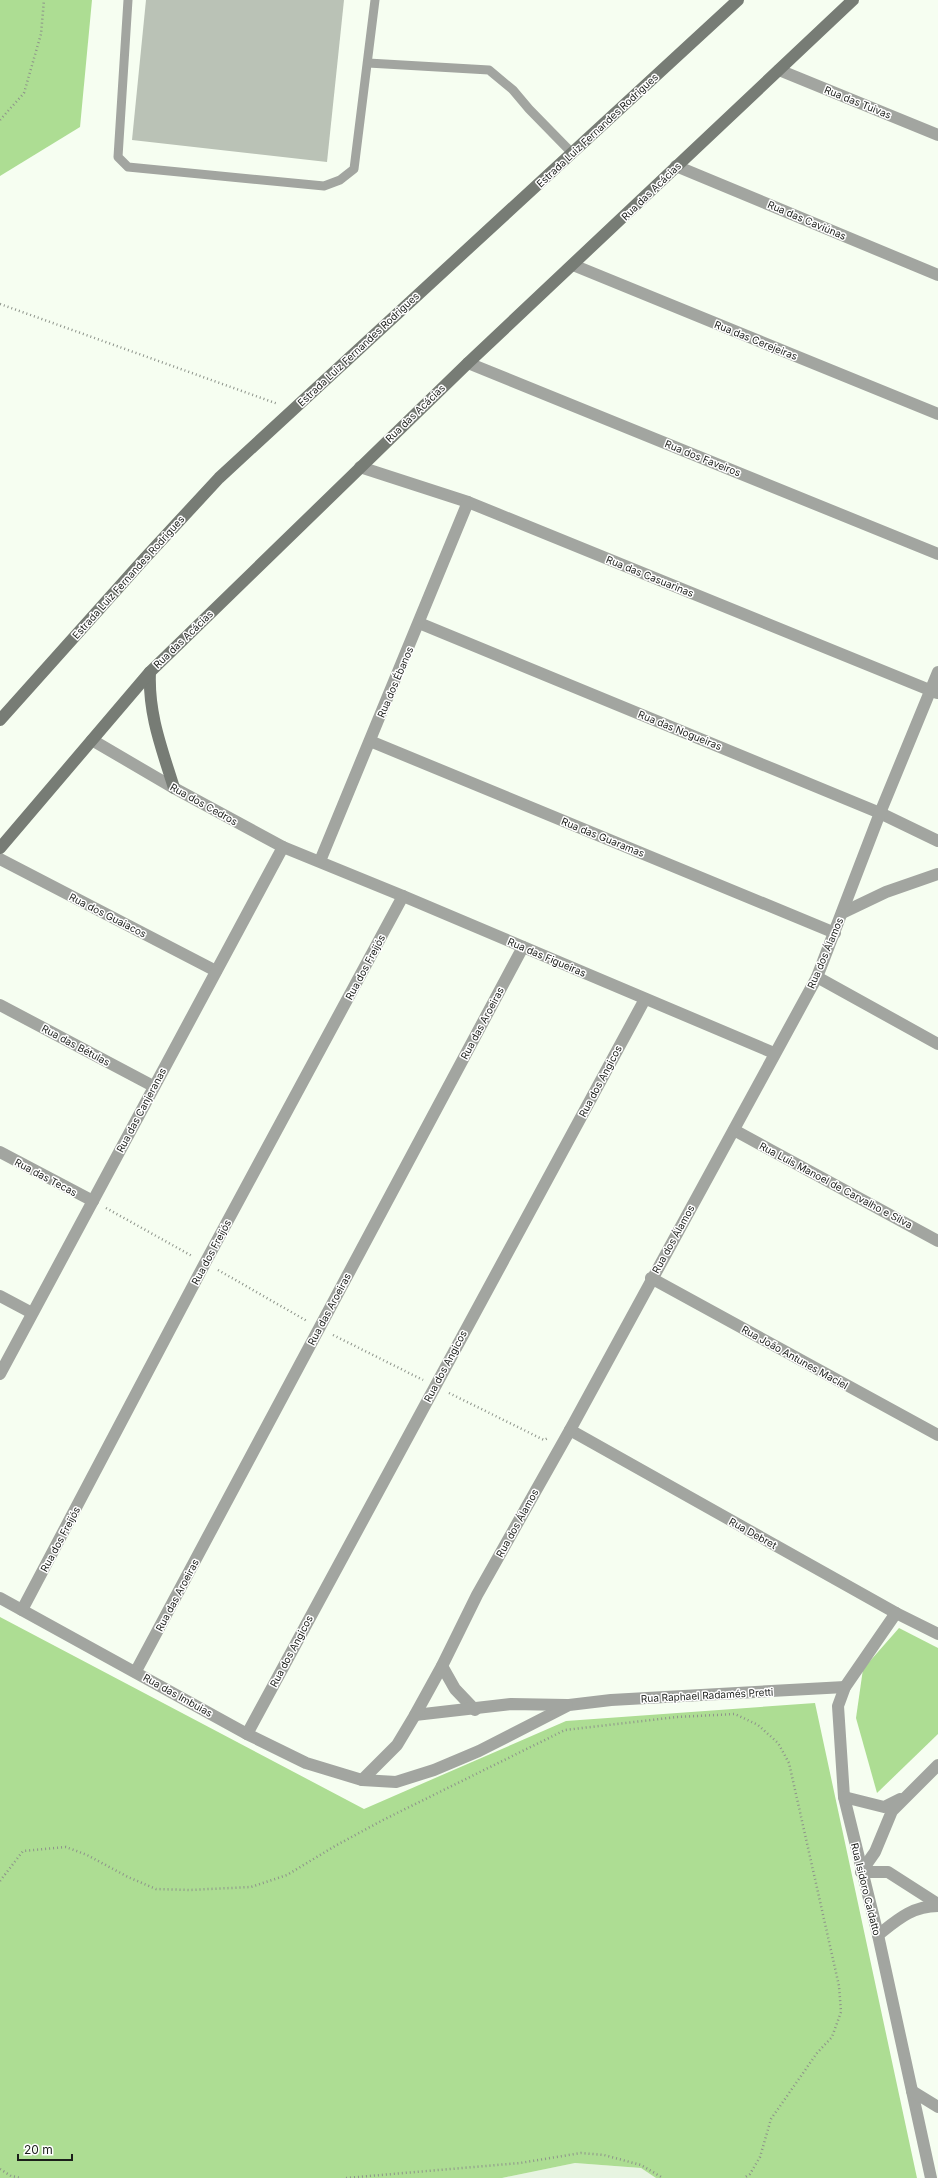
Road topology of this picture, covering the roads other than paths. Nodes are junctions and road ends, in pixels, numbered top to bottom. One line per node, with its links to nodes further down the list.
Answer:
1 (128, 0): 5 (lane)
2 (375, 0): 5 (lane)
3 (738, 0): 8 (street, Estrada Luiz Fernandes Rodrigues)
4 (853, 0): 6 (street, Rua das Acácias)
5 (368, 63): 8 (lane)
6 (779, 70): 7 (street, Rua das Tuivas); 9 (street, Rua das Acácias)
7 (938, 135)
8 (572, 153): 21 (street, Estrada Luiz Fernandes Rodrigues)
9 (676, 166): 10 (street, Rua das Acácias); 11 (street, Rua das Caviúnas)
10 (573, 265): 12 (street, Rua das Acácias); 13 (street, Rua das Cerejeiras)
11 (938, 275)
12 (468, 363): 14 (street, Rua das Acácias); 16 (street, Rua dos Faveiros)
13 (938, 414)
14 (360, 467): 15 (street, Rua das Casuarinas); 18 (street, Rua das Acácias)
15 (468, 502): 17 (street, Rua dos Ébanos); 20 (street, Rua das Casuarinas)
16 (938, 554)
17 (419, 623): 23 (street, Rua dos Ébanos); 25 (street, Rua das Nogueiras)
18 (150, 672): 22 (street, Rua das Acácias); 24 (street)
19 (938, 672): 20 (street, Rua dos Álamos)
20 (934, 692): 25 (street, Rua dos Álamos)
21 (0, 720)
22 (92, 740): 24 (street, Rua dos Cedros); 28 (street, Rua das Acácias)
23 (370, 741): 30 (street, Rua dos Ébanos); 34 (street, Rua das Guaramas)
24 (174, 788): 27 (street, Rua dos Cedros)
25 (880, 813): 26 (street, Rua das Nogueiras); 33 (street, Rua dos Álamos)
26 (938, 841)
27 (282, 847): 30 (street, Rua dos Cedros); 36 (street, Rua das Canjeranas)
28 (0, 848)
29 (0, 860): 36 (street, Rua dos Guaiacos)
30 (320, 861): 32 (street, Rua das Figueiras)
31 (938, 874): 33 (street)
32 (403, 896): 35 (street, Rua das Figueiras); 54 (street, Rua dos Freijós)
33 (842, 913): 34 (street, Rua dos Álamos)
34 (835, 933): 37 (street, Rua dos Álamos)
35 (523, 947): 38 (street, Rua das Figueiras); 58 (street, Rua das Aroeiras)
36 (216, 971): 42 (street, Rua das Canjeranas)
37 (817, 977): 40 (street); 41 (street, Rua dos Álamos)
38 (645, 999): 41 (street, Rua das Figueiras); 63 (street, Rua dos Angicos)
39 (0, 1004): 42 (street, Rua das Bétulas)
40 (938, 1044)
41 (774, 1053): 43 (street, Rua dos Álamos)
42 (153, 1086): 45 (street, Rua das Canjeranas)
43 (734, 1130): 46 (street, Rua Luis Manoel de Carvalho e Silva); 47 (street, Rua dos Álamos)
44 (0, 1152): 45 (street, Rua das Tecas)
45 (93, 1201): 49 (street, Rua das Canjeranas)
46 (938, 1241)
47 (652, 1278): 51 (street, Rua dos Álamos); 52 (street, Rua João Antunes Maciel)
48 (0, 1296): 49 (street)
49 (32, 1314): 50 (street, Rua das Canjeranas)
50 (0, 1374)
51 (570, 1430): 55 (street, Rua Debret); 57 (street, Rua dos Álamos)
52 (938, 1435)
53 (0, 1598): 54 (street, Rua das Imbuias)
54 (22, 1610): 58 (street, Rua das Imbuias)
55 (896, 1613): 56 (street, Rua Debret); 59 (street, Rua Isidoro Caldatto)
56 (938, 1634)
57 (442, 1666): 61 (street); 62 (street, Rua dos Álamos)
58 (136, 1671): 63 (street, Rua das Imbuias)
59 (845, 1687): 60 (street, Rua Raphael Radamés Pretti); 67 (street, Rua Isidoro Caldatto)
60 (569, 1705): 61 (street, Rua Raphael Radamés Pretti); 65 (street, Rua Raphael Radamés Pretti)
61 (475, 1710): 62 (street, Rua Raphael Radamés Pretti)
62 (415, 1715): 65 (street, Rua dos Álamos)
63 (246, 1734): 65 (street, Rua das Imbuias)
64 (938, 1765): 66 (street)
65 (362, 1780)
66 (906, 1795): 67 (street); 68 (street)
67 (844, 1797): 68 (street, Rua Isidoro Caldatto)
68 (861, 1872): 69 (street); 70 (street, Rua Isidoro Caldatto)
69 (938, 1905): 70 (street)
70 (878, 1935): 71 (street, Rua Isidoro Caldatto)
71 (912, 2091): 72 (street); 73 (street, Rua Isidoro Caldatto)
72 (938, 2107)
73 (931, 2178)

